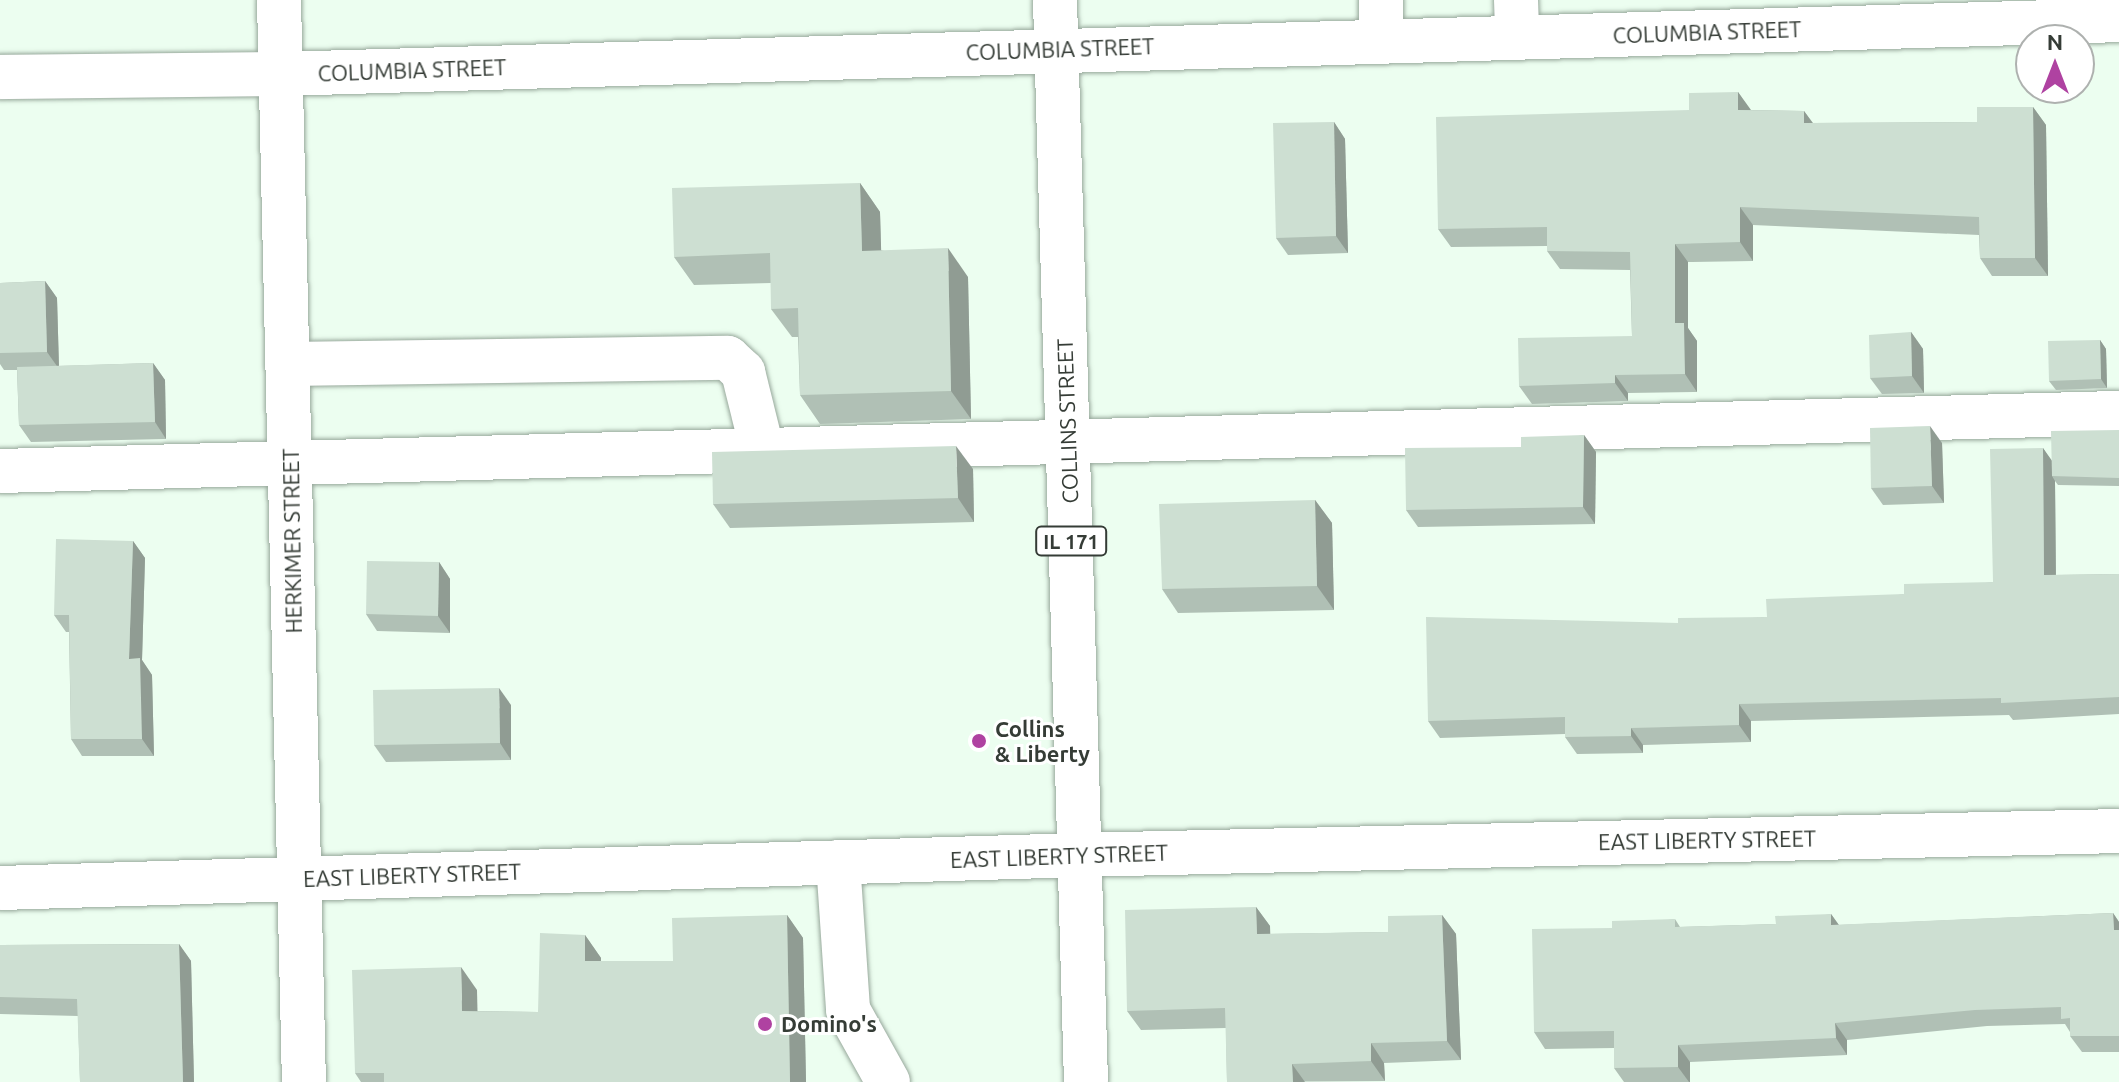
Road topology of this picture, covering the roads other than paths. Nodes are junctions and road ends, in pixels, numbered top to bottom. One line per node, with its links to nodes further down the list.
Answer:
1 (279, 0): 8 (street, HERKIMER STREET)
2 (1055, 0): 7 (street, COLLINS STREET / IL 171)
3 (1670, 16): 4 (street, COLUMBIA STREET); 6 (street, COLUMBIA STREET)
4 (1516, 18): 5 (street, COLUMBIA STREET)
5 (1381, 20): 7 (street, COLUMBIA STREET)
6 (2119, 20)
7 (1056, 49): 8 (street, COLUMBIA STREET); 12 (street, COLLINS STREET / IL 171)
8 (281, 74): 9 (street, COLUMBIA STREET); 10 (street, HERKIMER STREET)
9 (0, 77)
10 (288, 364): 13 (street); 14 (street, HERKIMER STREET)
11 (2119, 413): 12 (street)
12 (1068, 441): 13 (street); 17 (street, COLLINS STREET / IL 171)
13 (762, 449): 14 (street)
14 (290, 462): 15 (street); 19 (street, HERKIMER STREET)
15 (0, 471)
16 (2119, 831): 17 (street, EAST LIBERTY STREET)
17 (1079, 855): 18 (street, EAST LIBERTY STREET); 23 (street, COLLINS STREET / IL 171)
18 (838, 862): 19 (street, EAST LIBERTY STREET); 22 (street)
19 (300, 878): 20 (street, EAST LIBERTY STREET); 21 (street, HERKIMER STREET)
20 (0, 888)
21 (304, 1082)
22 (888, 1082)
23 (1086, 1082)

